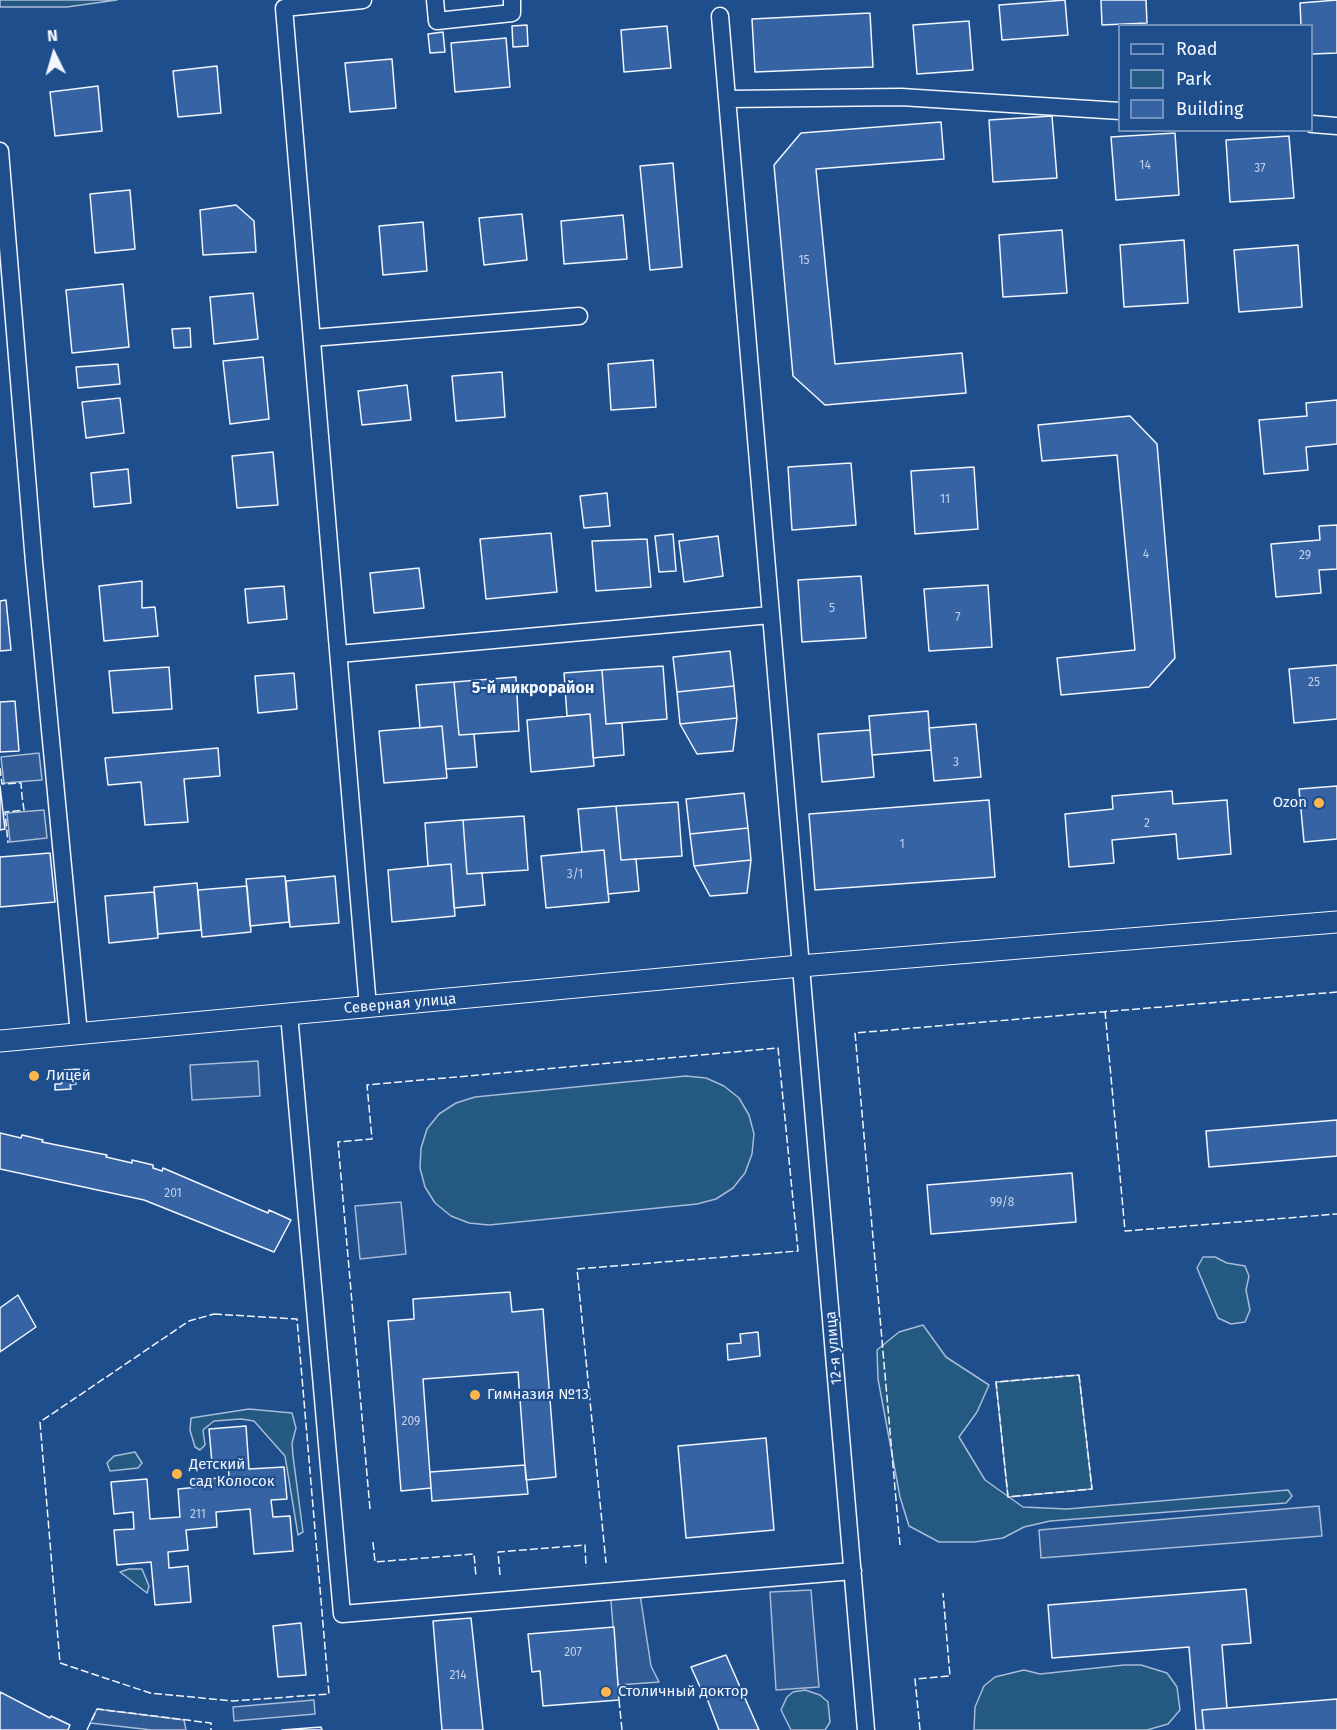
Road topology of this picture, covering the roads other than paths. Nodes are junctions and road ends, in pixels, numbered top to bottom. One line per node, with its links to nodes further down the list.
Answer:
1 (363, 0): 11 (street)
2 (435, 0): 3 (street)
3 (512, 0)
4 (720, 16): 5 (street, 12-я улица)
5 (727, 99): 6 (street); 12 (street, 12-я улица)
6 (1118, 111)
7 (1313, 124): 8 (street)
8 (1337, 126)
9 (0, 151): 18 (street)
10 (579, 316): 11 (street)
11 (312, 339): 13 (street)
12 (771, 615): 13 (street); 15 (street, 12-я улица)
13 (339, 654): 16 (street)
14 (1337, 922): 15 (street, Северная улица)
15 (800, 966): 16 (street, Северная улица); 20 (street, 12-я улица)
16 (368, 1007): 17 (street, Северная улица)
17 (289, 1014): 18 (street, Северная улица); 20 (street)
18 (79, 1034): 19 (street, Северная улица)
19 (0, 1041)
20 (853, 1571): 21 (street, 12-я улица)
21 (866, 1730)

